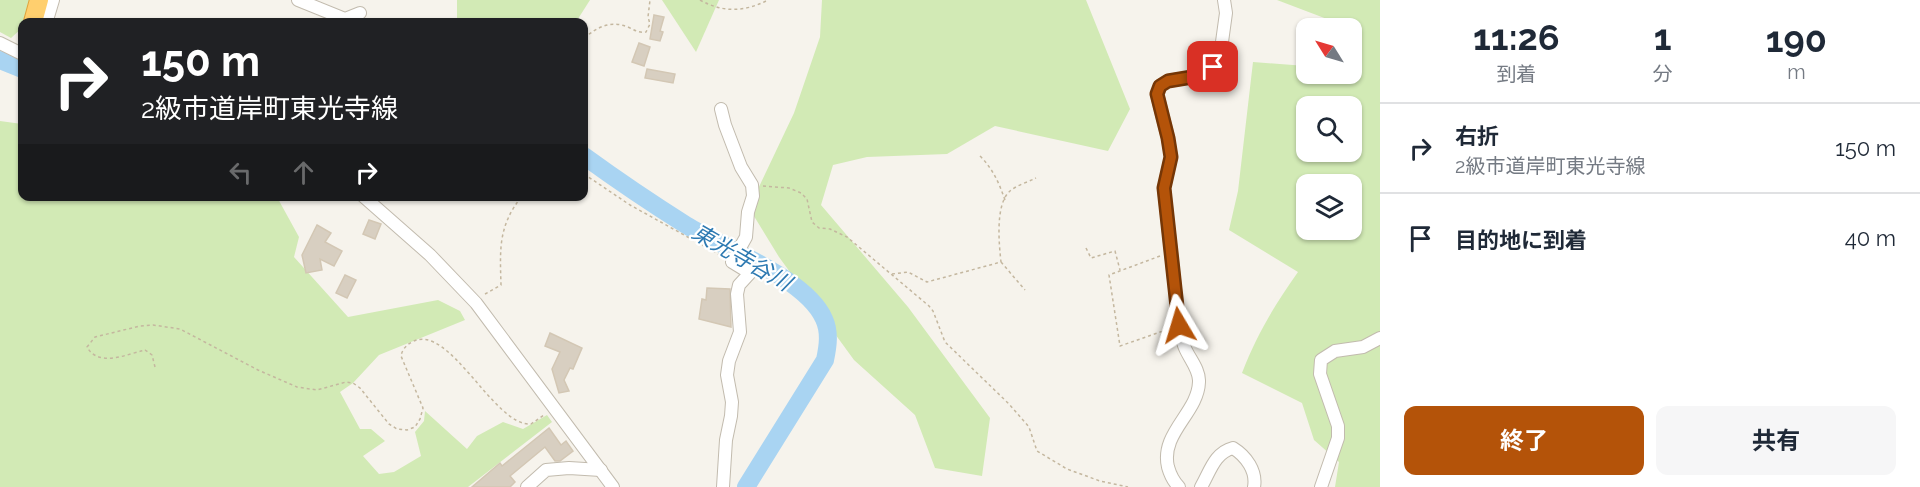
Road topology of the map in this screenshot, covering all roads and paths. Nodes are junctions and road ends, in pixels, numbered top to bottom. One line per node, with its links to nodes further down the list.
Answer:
1 (39, 0): 9 (highway)
2 (53, 0): 10 (street)
3 (298, 0): 11 (street)
4 (650, 0): 13 (path)
5 (700, 0): 6 (path)
6 (768, 0)
7 (1224, 0): 25 (street)
8 (360, 13): 12 (street)
9 (34, 18)
10 (48, 18)
11 (343, 18)
12 (348, 18)
13 (588, 35)
14 (0, 44): 15 (street)
15 (18, 52)
16 (721, 109): 20 (street)
17 (980, 156): 23 (path)
18 (588, 177): 26 (path)
19 (1036, 178): 23 (path)
20 (752, 185): 26 (street); 29 (path)
21 (369, 201): 31 (street)
22 (519, 201): 31 (path)
23 (1005, 201): 27 (path)
24 (1086, 248): 28 (path)
25 (1170, 252): 28 (path); 32 (street)
26 (732, 262): 40 (street)
27 (1000, 262): 29 (path); 30 (path)
28 (1120, 271): 32 (path)
29 (891, 274): 37 (path)
30 (1025, 290)
31 (474, 300): 35 (street)
32 (1179, 325): 43 (street)
33 (1380, 338): 46 (street)
34 (155, 367): 35 (path)
35 (553, 405): 36 (street)
36 (601, 470): 38 (street); 39 (street)
37 (1107, 483): 41 (path); 42 (path)
38 (527, 487)
39 (613, 487)
40 (723, 487)
41 (1105, 487)
42 (1128, 487)
43 (1179, 487)
44 (1201, 487): 45 (street)
45 (1254, 487)
46 (1321, 487)

